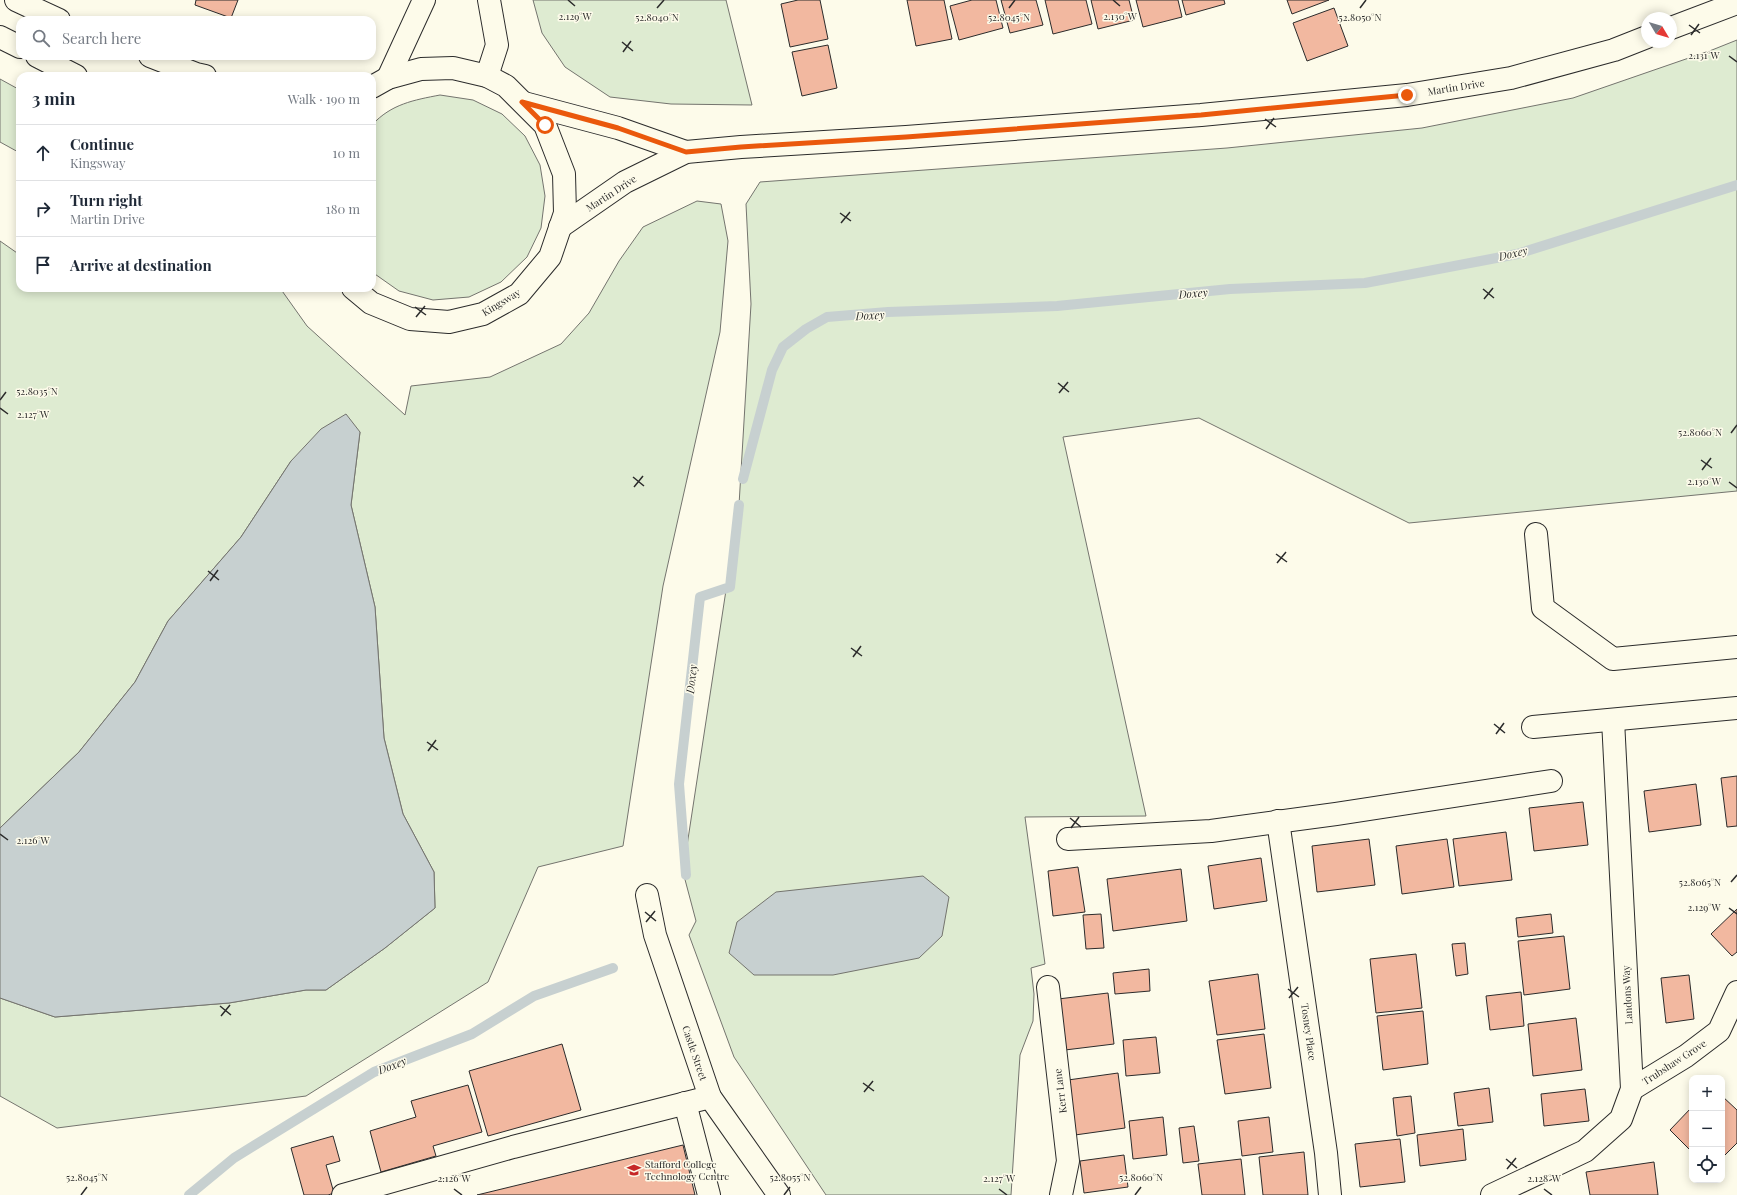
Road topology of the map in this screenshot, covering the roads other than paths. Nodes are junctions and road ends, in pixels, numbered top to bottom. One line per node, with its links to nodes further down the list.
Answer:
1 (16, 0): 5 (street)
2 (424, 0): 15 (street)
3 (489, 0): 14 (street)
4 (1737, 3): 6 (street)
5 (50, 16)
6 (1677, 26)
7 (0, 37): 9 (street)
8 (1641, 39): 17 (street, Martin Drive)
9 (16, 45)
10 (45, 60): 12 (street)
11 (160, 60): 13 (street)
12 (68, 72)
13 (191, 72)
14 (486, 76): 15 (street, Kingsway); 16 (street, Kingsway)
15 (380, 83)
16 (522, 102): 17 (street, Martin Drive); 18 (street, Kingsway)
17 (686, 152): 18 (street, Martin Drive)
18 (560, 227): 19 (street, Kingsway)
19 (358, 292)
20 (1536, 534): 21 (street)
21 (1737, 647)
22 (1737, 708): 23 (street)
23 (1613, 720): 24 (street); 31 (street, Landons Way)
24 (1533, 727)
25 (1551, 781): 26 (street)
26 (1278, 821): 27 (street); 38 (street, Tosney Place)
27 (1068, 839)
28 (647, 895): 32 (street, Castle Street)
29 (1048, 987): 37 (street, Kerr Lane)
30 (1737, 992): 31 (street, Trubshaw Grove)
31 (1632, 1090): 39 (street, Landons Way)
32 (710, 1097): 33 (street); 36 (street, Castle Street)
33 (685, 1103): 34 (street); 35 (street)
34 (343, 1195)
35 (709, 1195)
36 (779, 1195)
37 (1061, 1195)
38 (1330, 1195)
39 (1492, 1195)

